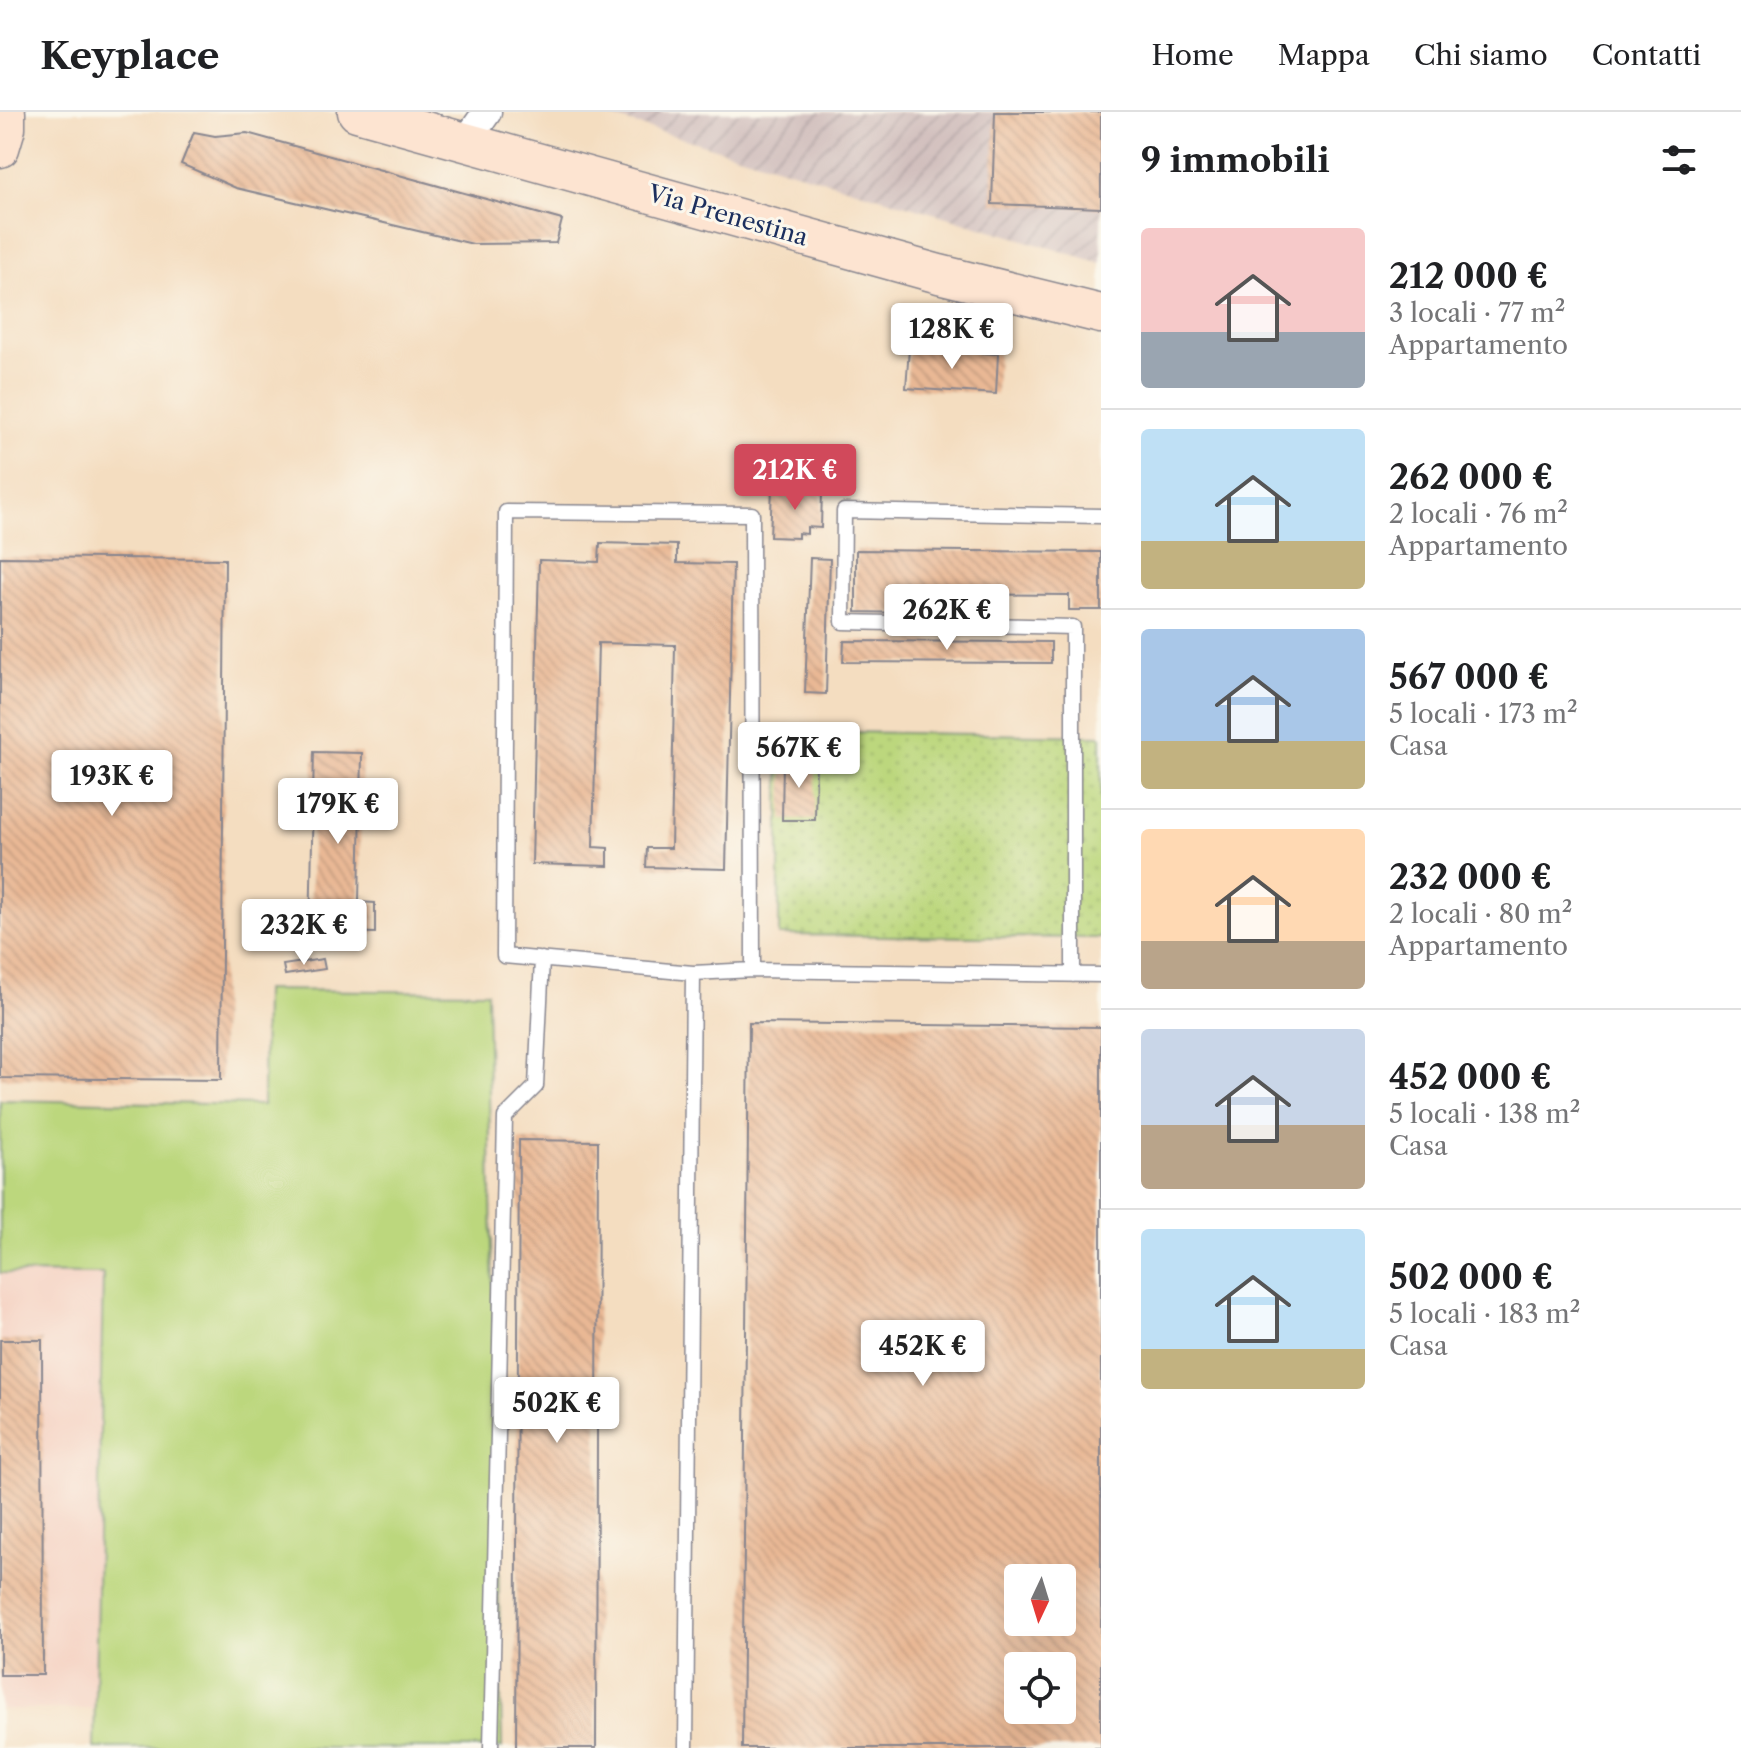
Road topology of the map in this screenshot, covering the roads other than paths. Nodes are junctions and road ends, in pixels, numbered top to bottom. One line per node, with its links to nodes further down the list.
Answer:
1 (357, 112): 3 (street, Via Prenestina)
2 (3, 113): 4 (street)
3 (476, 127): 5 (street, Via Prenestina)
4 (0, 148)
5 (1101, 314)
6 (1101, 516): 10 (lane)
7 (542, 959): 8 (lane); 9 (lane); 12 (lane)
8 (753, 970): 9 (lane); 10 (lane)
9 (693, 973): 13 (lane)
10 (1073, 975): 11 (lane)
11 (1101, 975)
12 (491, 1748)
13 (686, 1748)

